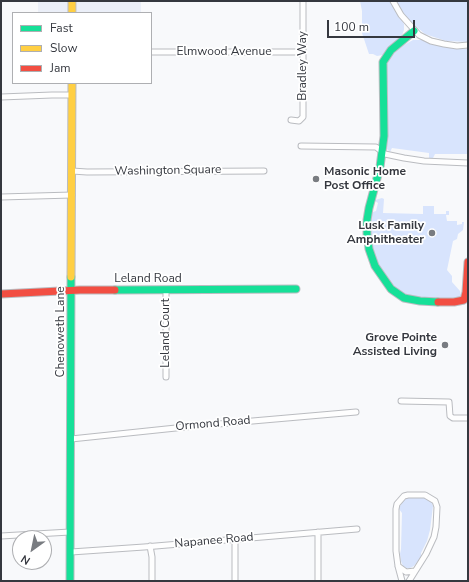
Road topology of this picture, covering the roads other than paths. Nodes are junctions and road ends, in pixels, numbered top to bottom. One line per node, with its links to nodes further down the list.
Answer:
1 (72, 1): 4 (street)
2 (303, 1): 12 (street, Bradley Way)
3 (393, 1): 5 (street)
4 (72, 12)
5 (414, 31): 6 (street); 14 (street)
6 (468, 45)
7 (152, 52): 8 (street, Elmwood Avenue)
8 (298, 52)
9 (72, 84): 10 (street, Chenoweth Lane)
10 (72, 95): 11 (street); 16 (street, Chenoweth Lane)
11 (1, 97)
12 (291, 120)
13 (301, 146): 14 (street)
14 (382, 151): 15 (street); 20 (street)
15 (468, 163)
16 (72, 170): 17 (street, Washington Square); 18 (street, Chenoweth Lane)
17 (264, 171)
18 (72, 195): 19 (street); 23 (street, Chenoweth Lane)
19 (1, 197)
20 (468, 262)
21 (296, 289): 22 (street, Leland Road)
22 (166, 290): 23 (street, Leland Road); 25 (street, Leland Court)
23 (72, 291): 24 (street, Leland Road); 29 (street, Chenoweth Lane)
24 (1, 294)
25 (166, 376)
26 (401, 401): 28 (street)
27 (356, 412): 29 (street, Ormond Road)
28 (468, 418)
29 (71, 439): 31 (street, Chenoweth Lane)
30 (357, 529): 32 (street, Napanee Road)
31 (70, 532): 33 (street); 36 (street, Chenoweth Lane)
32 (318, 532): 34 (street, Napanee Road); 42 (street)
33 (1, 536)
34 (236, 539): 35 (street, Napanee Road); 41 (street)
35 (150, 546): 36 (street, Napanee Road); 40 (street)
36 (70, 552): 39 (street, Chenoweth Lane)
37 (398, 566): 38 (street); 38 (street); 43 (street)
38 (415, 571): 44 (street)
39 (70, 581)
40 (152, 581)
41 (235, 581)
42 (318, 581)
43 (402, 581)
44 (409, 581)

